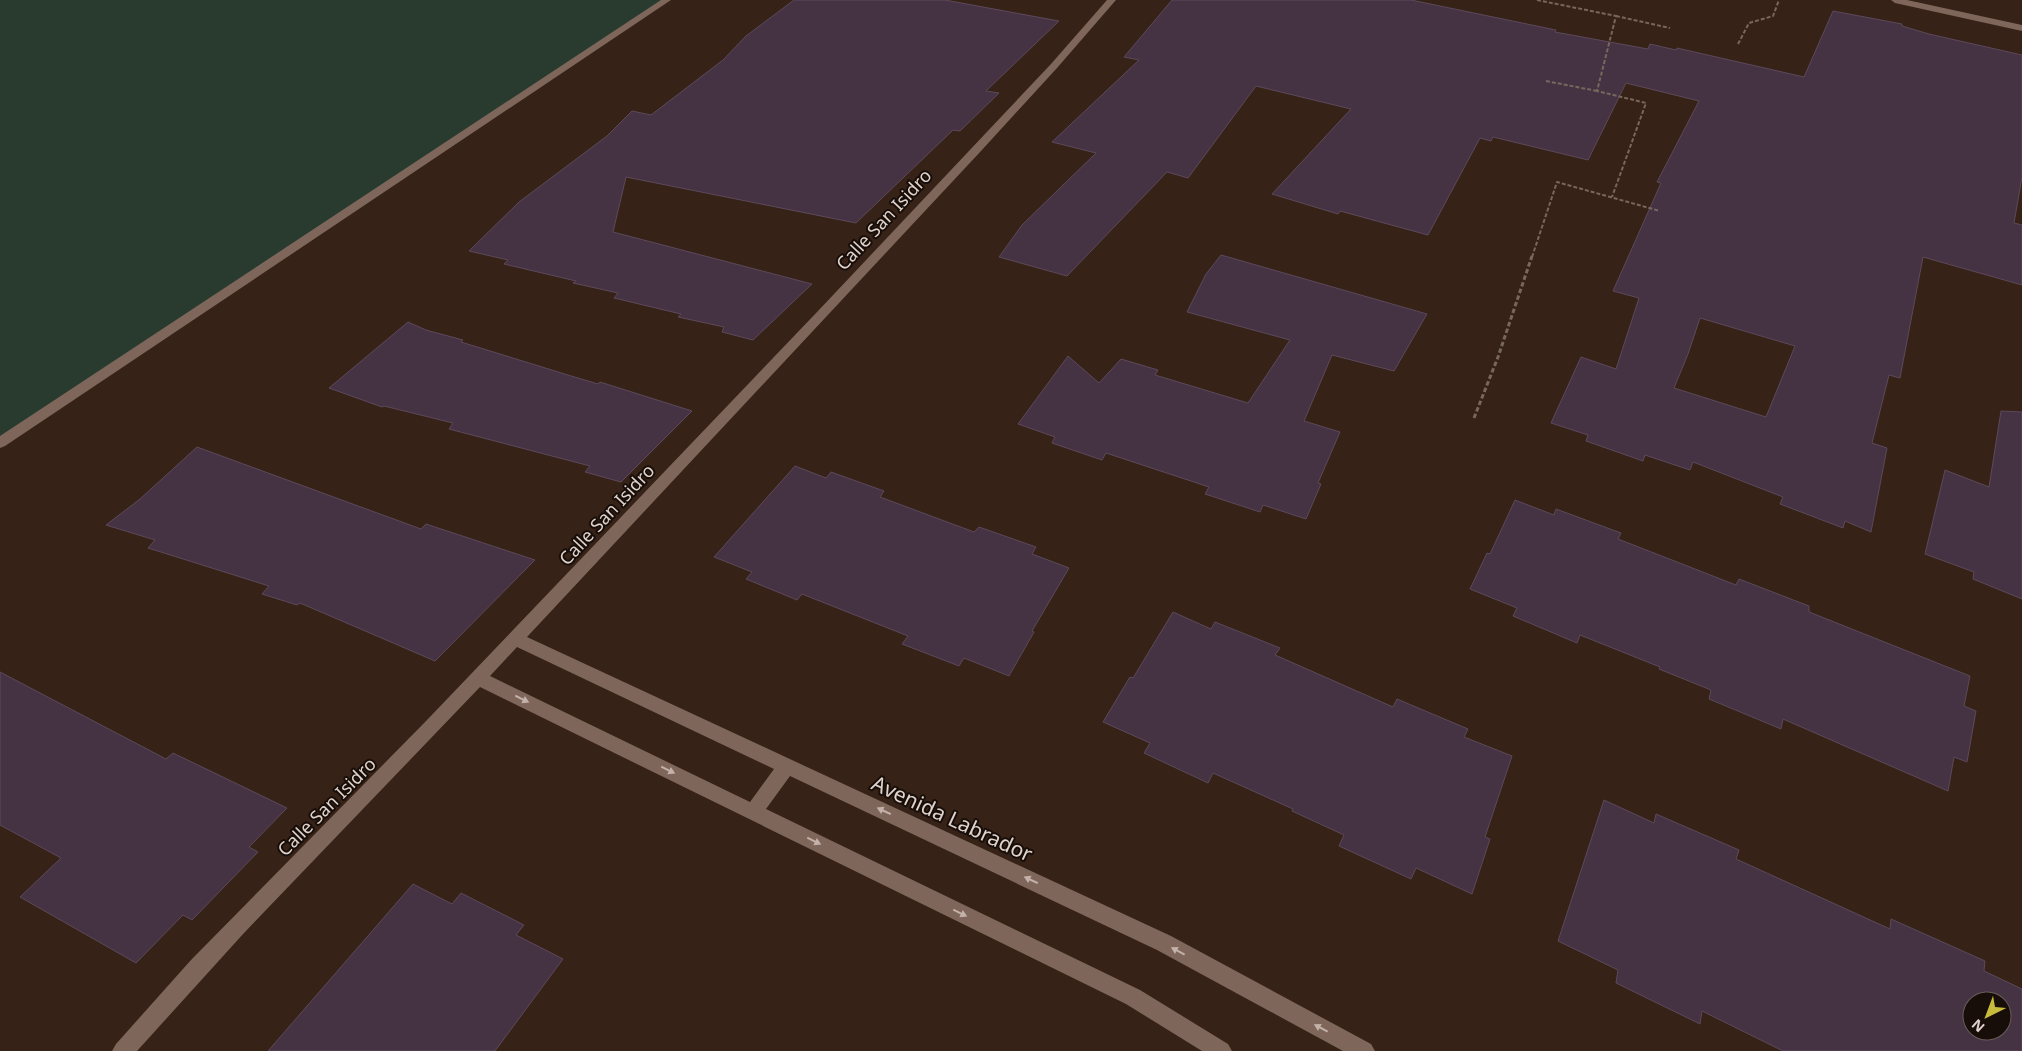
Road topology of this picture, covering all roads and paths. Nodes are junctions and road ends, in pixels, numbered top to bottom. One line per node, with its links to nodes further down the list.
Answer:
1 (667, 0): 15 (street)
2 (1112, 0): 16 (street, Calle San Isidro)
3 (1536, 0): 6 (path)
4 (1779, 0): 9 (path)
5 (1895, 0): 8 (street)
6 (1616, 16): 7 (path); 11 (path)
7 (1670, 28)
8 (2022, 28)
9 (1738, 44)
10 (1546, 80): 11 (path)
11 (1598, 91): 12 (path)
12 (1612, 197): 13 (path); 14 (path)
13 (1660, 211)
14 (1474, 418)
15 (0, 443)
16 (515, 639): 17 (street, Calle San Isidro); 18 (street, Avenida Labrador)
17 (478, 678): 19 (street, one-way to 19); 20 (street, Calle San Isidro)
18 (787, 766): 19 (street); 22 (street, Avenida Labrador, one-way to 18)
19 (753, 812): 21 (street, one-way to 21)
20 (123, 1051)
21 (1221, 1051)
22 (1364, 1051)

